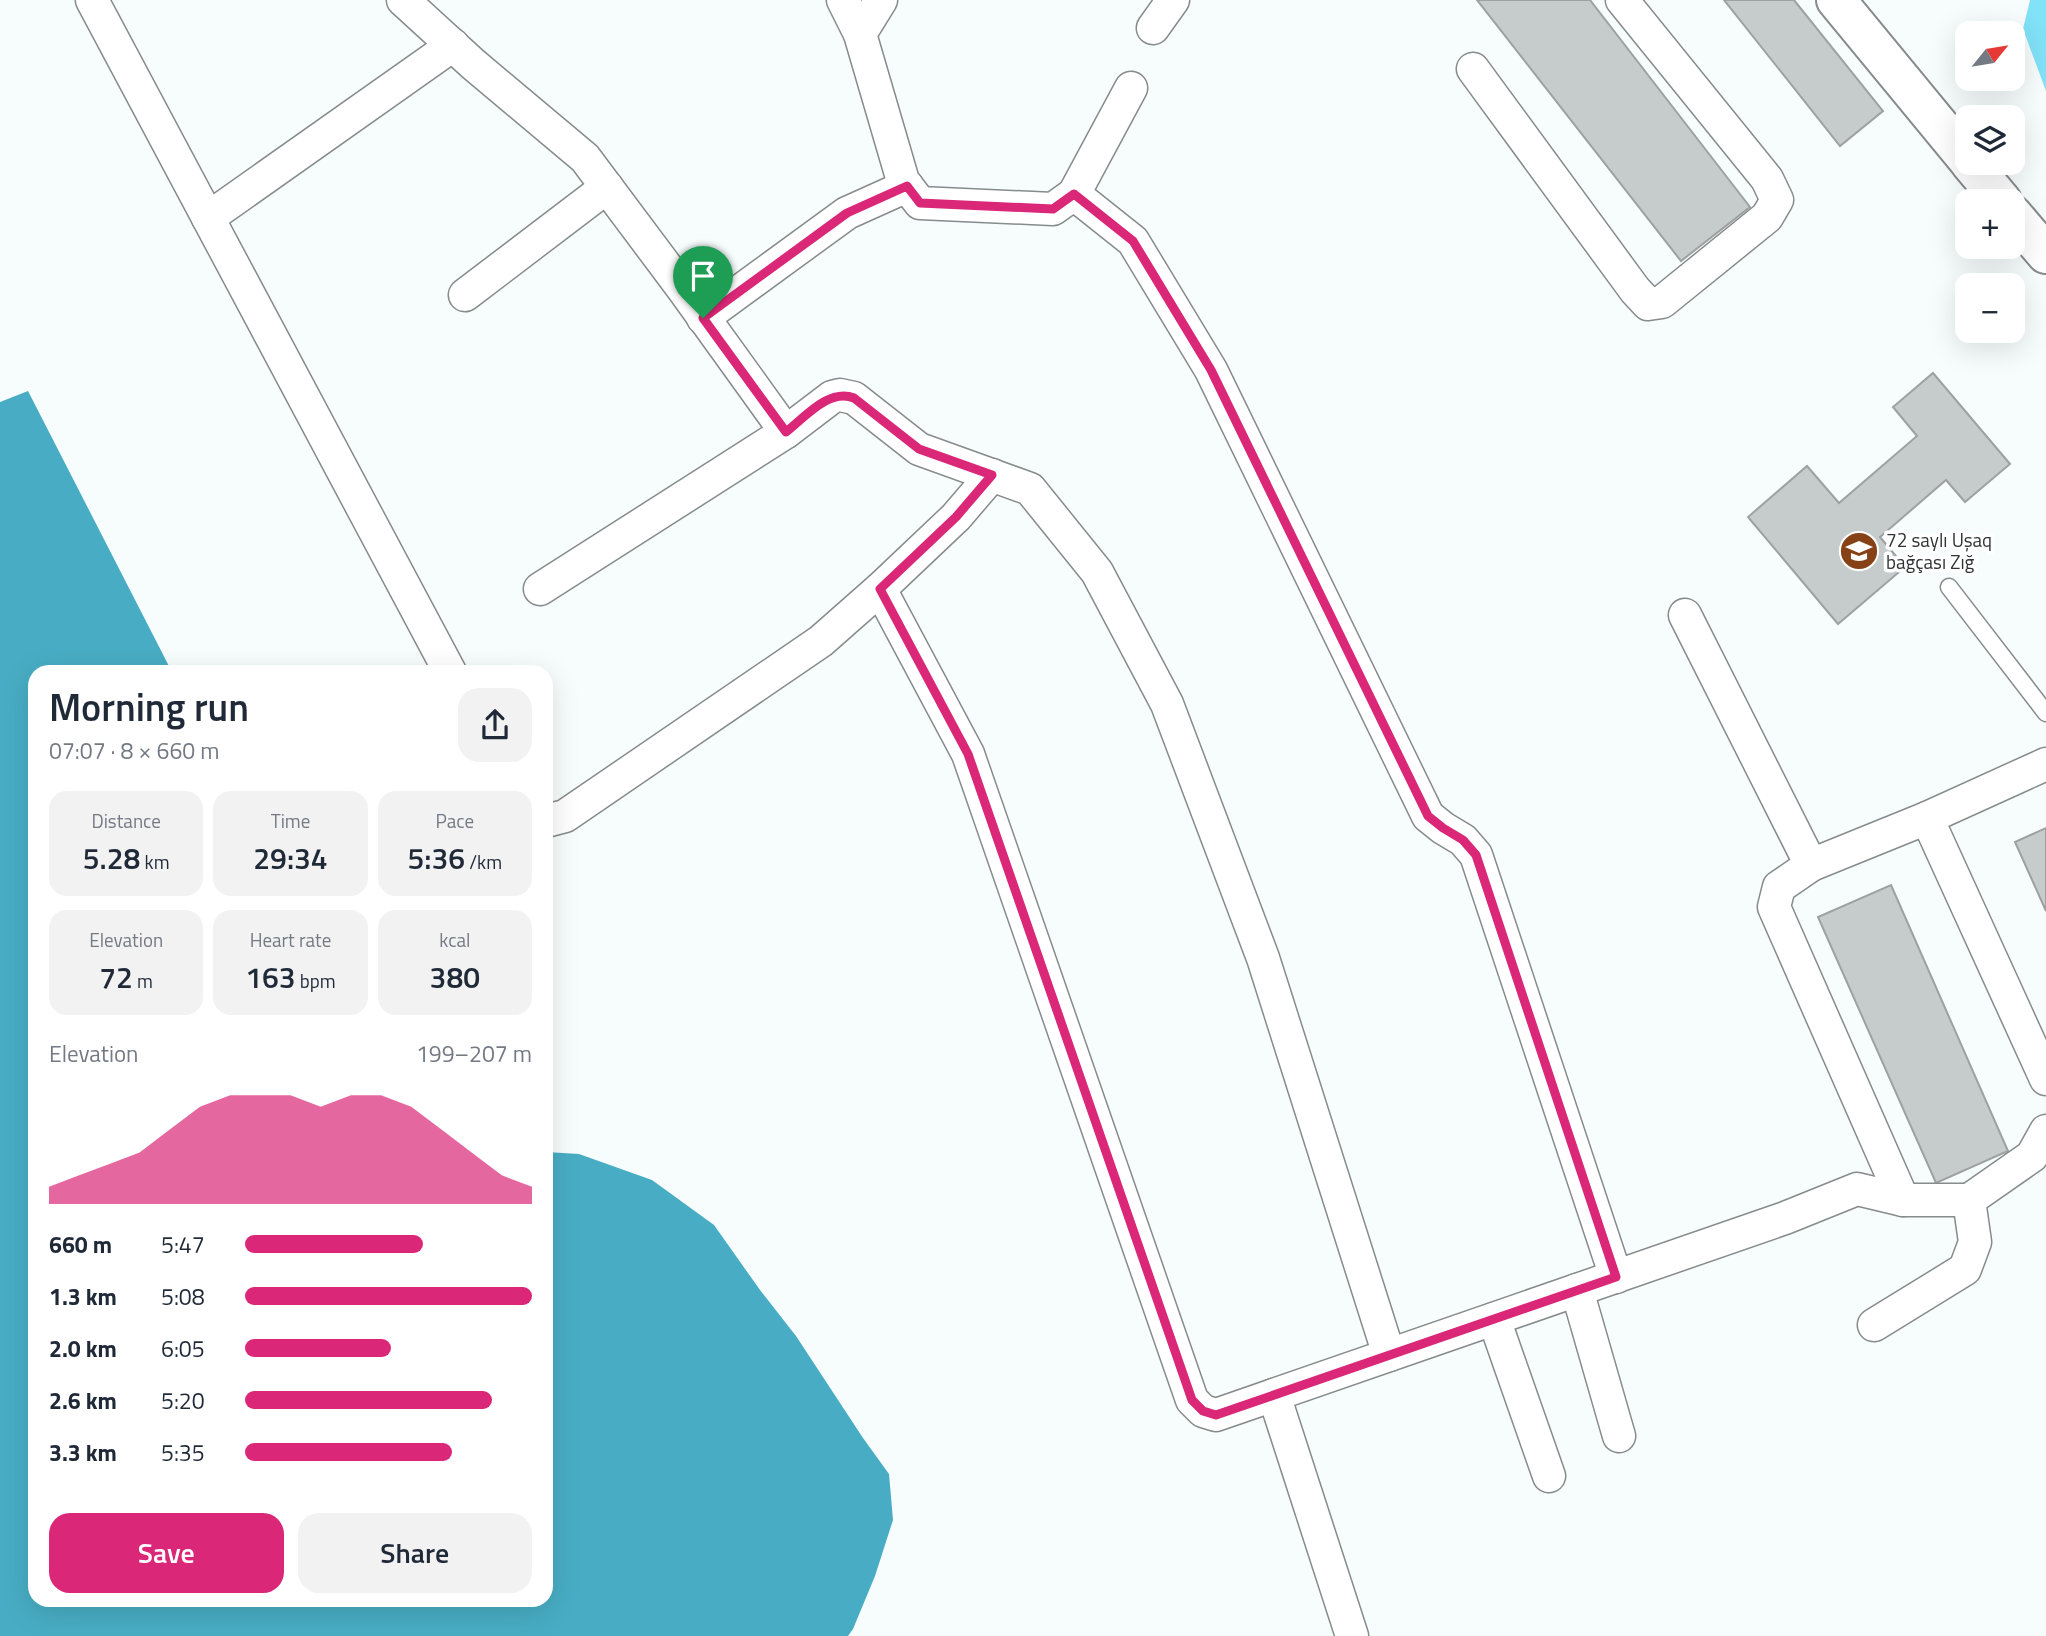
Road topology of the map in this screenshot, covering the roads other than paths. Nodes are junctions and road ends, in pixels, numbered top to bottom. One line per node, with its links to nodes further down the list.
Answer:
1 (92, 0): 19 (street)
2 (403, 0): 10 (street)
3 (843, 0): 9 (street)
4 (881, 0): 9 (street)
5 (1173, 0): 8 (street)
6 (1622, 0): 11 (street)
7 (1836, 0): 13 (street)
8 (1153, 28)
9 (860, 33): 15 (street)
10 (453, 45): 16 (street); 19 (street)
11 (1473, 69)
12 (1131, 88): 18 (street)
13 (1955, 144)
14 (1981, 175): 17 (street)
15 (907, 186): 18 (street); 23 (street)
16 (607, 187): 22 (street); 23 (street)
17 (1992, 189)
18 (1074, 194): 40 (street)
19 (208, 218): 30 (street)
20 (2025, 229): 21 (street)
21 (2046, 254)
22 (465, 295)
23 (703, 318): 24 (street)
24 (786, 432): 25 (street); 27 (street)
25 (992, 475): 28 (street); 44 (street)
26 (1949, 587): 31 (lane)
27 (540, 589)
28 (880, 589): 34 (street); 45 (street)
29 (1685, 615): 35 (street)
30 (446, 665)
31 (2046, 713)
32 (2046, 764): 33 (street)
33 (1927, 818): 35 (street); 36 (street)
34 (553, 819)
35 (1811, 865): 38 (street)
36 (2046, 1079)
37 (2046, 1131): 39 (street)
38 (1903, 1200): 39 (street); 40 (street)
39 (1969, 1200): 43 (street)
40 (1616, 1277): 41 (street)
41 (1577, 1290): 42 (street); 46 (street)
42 (1494, 1319): 44 (street); 47 (street)
43 (1874, 1325)
44 (1389, 1355): 45 (street)
45 (1274, 1395): 48 (street)
46 (1619, 1436)
47 (1549, 1476)
48 (1352, 1636)

